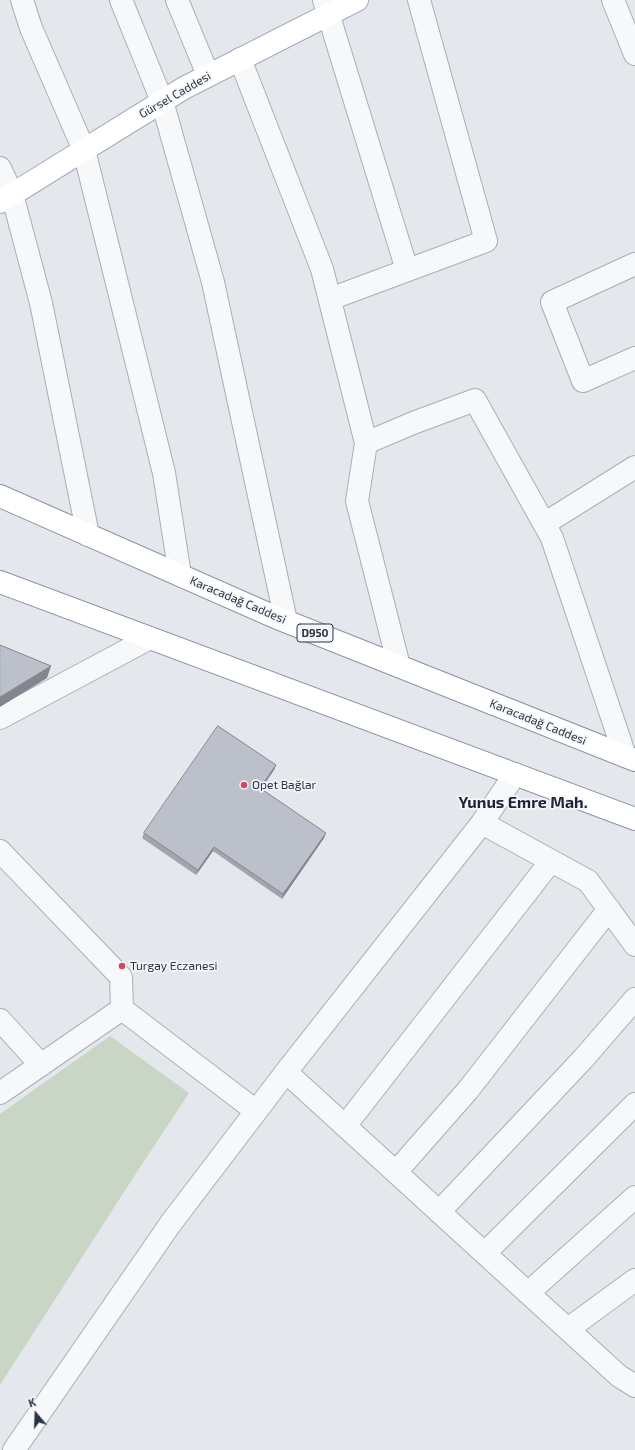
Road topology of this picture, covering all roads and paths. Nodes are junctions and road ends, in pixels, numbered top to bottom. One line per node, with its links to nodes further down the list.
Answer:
1 (22, 0): 12 (street)
2 (120, 0): 11 (street)
3 (177, 0): 10 (street)
4 (357, 0): 7 (main road, Gürsel Caddesi)
5 (418, 0): 16 (street)
6 (613, 0): 8 (street)
7 (326, 7): 9 (main road, Gürsel Caddesi); 16 (street)
8 (635, 54)
9 (240, 59): 10 (main road, Gürsel Caddesi); 17 (street)
10 (208, 75): 11 (main road, Gürsel Caddesi)
11 (162, 101): 12 (main road, Gürsel Caddesi); 26 (street)
12 (84, 150): 14 (main road, Gürsel Caddesi); 24 (street)
13 (0, 168): 14 (street)
14 (6, 198): 23 (street)
15 (635, 264): 18 (street)
16 (407, 270): 17 (street)
17 (330, 299): 19 (street)
18 (635, 358)
19 (366, 443): 22 (street); 28 (street)
20 (635, 467): 22 (street)
21 (0, 496): 23 (main road, Karacadağ Caddesi / D950)
22 (544, 524): 30 (street)
23 (88, 534): 24 (main road, Karacadağ Caddesi / D950)
24 (180, 575): 26 (main road, Karacadağ Caddesi / D950)
25 (0, 582): 27 (main road)
26 (286, 622): 28 (main road, Karacadağ Caddesi / D950)
27 (150, 638): 29 (street); 31 (main road)
28 (399, 666): 30 (main road, Karacadağ Caddesi / D950)
29 (0, 718)
30 (630, 758)
31 (515, 774): 32 (main road); 33 (street)
32 (635, 819)
33 (482, 823): 35 (street); 42 (street)
34 (0, 851): 39 (street)
35 (551, 861): 36 (street); 46 (street)
36 (609, 909): 37 (street); 47 (street)
37 (635, 945)
38 (635, 999): 49 (street)
39 (122, 1009): 41 (street); 45 (street)
40 (0, 1020): 41 (street)
41 (41, 1065): 43 (street)
42 (286, 1072): 45 (street); 46 (street)
43 (0, 1093)
44 (635, 1104): 50 (street)
45 (256, 1111): 55 (street)
46 (345, 1126): 47 (street)
47 (396, 1172): 49 (street)
48 (635, 1197): 52 (street)
49 (439, 1212): 50 (street)
50 (485, 1253): 52 (street)
51 (635, 1280): 53 (street)
52 (528, 1293): 53 (street)
53 (568, 1329): 54 (street)
54 (630, 1376)
55 (14, 1450)

